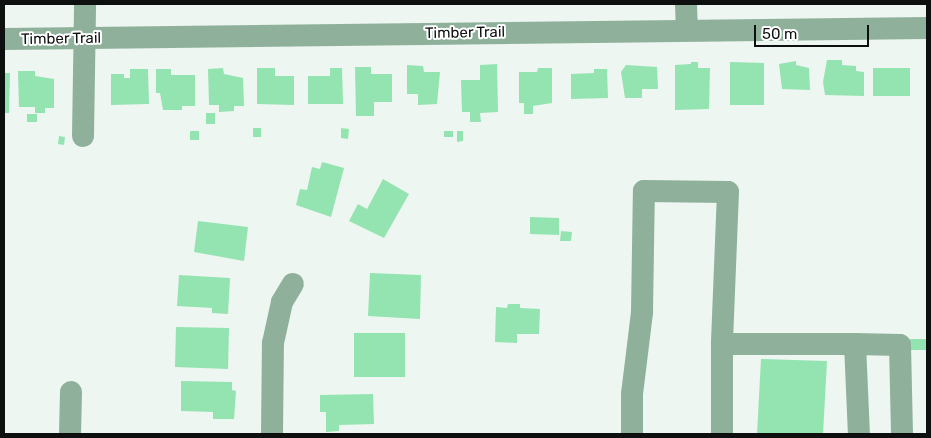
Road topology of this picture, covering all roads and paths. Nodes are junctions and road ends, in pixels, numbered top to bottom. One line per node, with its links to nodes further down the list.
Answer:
1 (84, 4): 5 (street)
2 (686, 4): 4 (street)
3 (927, 28): 4 (street, Timber Trail)
4 (687, 30): 5 (street, Timber Trail)
5 (85, 38): 6 (street, Timber Trail); 7 (street)
6 (4, 39)
7 (83, 136)
8 (293, 284): 13 (street)
9 (722, 344): 10 (street); 14 (street); 15 (street)
10 (855, 344): 16 (street); 17 (street)
11 (71, 392): 12 (street)
12 (70, 434)
13 (272, 434)
14 (632, 434)
15 (722, 434)
16 (858, 434)
17 (902, 434)

